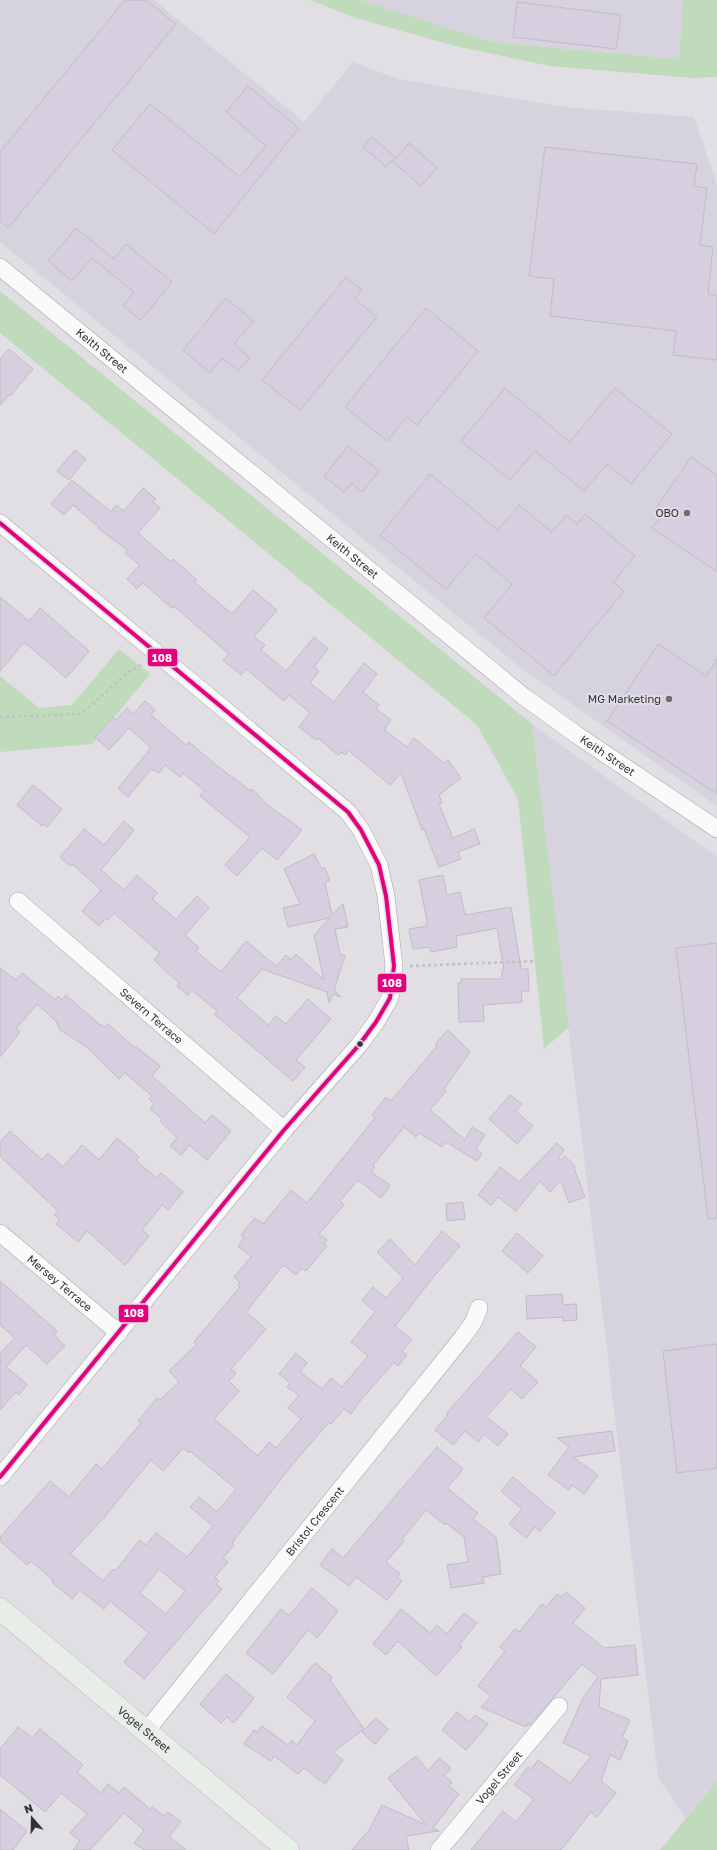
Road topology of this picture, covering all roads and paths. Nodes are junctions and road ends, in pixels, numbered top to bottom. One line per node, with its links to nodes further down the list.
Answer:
1 (0, 267): 5 (street, Keith Street)
2 (0, 523): 3 (street)
3 (155, 651): 4 (path); 8 (street)
4 (0, 717)
5 (717, 829)
6 (18, 902): 9 (street, Severn Terrace)
7 (535, 961): 8 (path)
8 (394, 966): 9 (street)
9 (284, 1130): 12 (street)
10 (0, 1233): 12 (street, Mersey Terrace)
11 (479, 1308): 16 (street, Bristol Crescent)
12 (119, 1333): 13 (street)
13 (0, 1477)
14 (0, 1609): 16 (main road, Vogel Street)
15 (558, 1706): 18 (street, Vogel Street)
16 (146, 1730): 17 (main road, Vogel Street)
17 (288, 1850)
18 (439, 1850)

